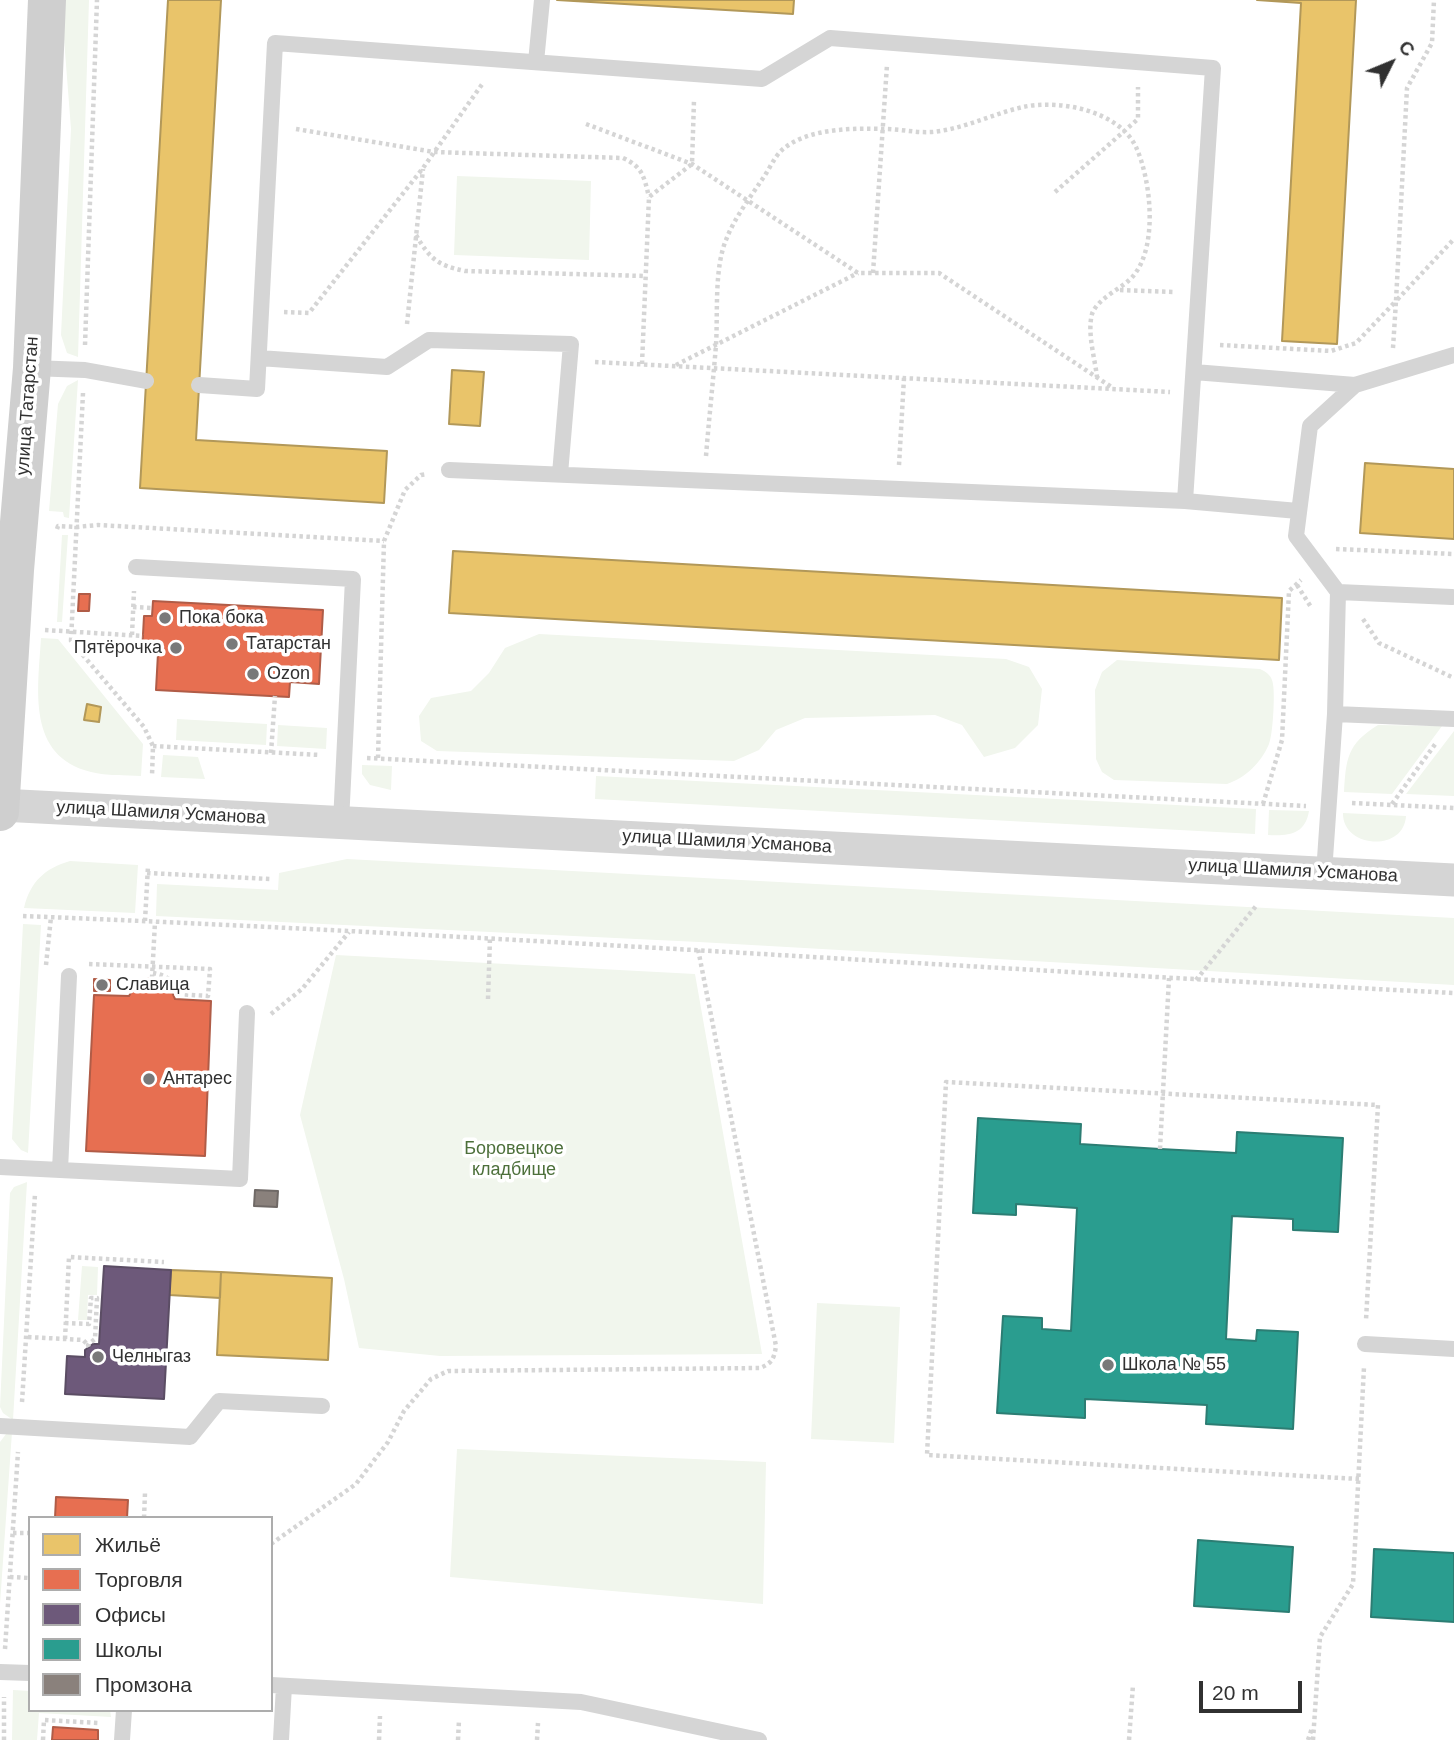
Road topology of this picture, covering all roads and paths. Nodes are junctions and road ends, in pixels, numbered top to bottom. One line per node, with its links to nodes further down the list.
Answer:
1 (47, 0): 37 (street, улица Татарстан)
2 (97, 0): 39 (path)
3 (542, 0): 7 (lane)
4 (1434, 0): 27 (path)
5 (889, 43): 8 (lane); 9 (lane); 12 (path)
6 (499, 59): 7 (lane); 11 (lane); 14 (path)
7 (536, 62): 9 (lane)
8 (1139, 62): 13 (path); 26 (lane)
9 (694, 74): 15 (path)
10 (586, 124): 15 (path)
11 (271, 125): 14 (path); 33 (lane)
12 (883, 129): 13 (path); 19 (path); 23 (path)
13 (1125, 130): 17 (path); 25 (path)
14 (434, 152): 16 (path); 18 (path)
15 (692, 164): 18 (path); 19 (path)
16 (423, 168): 20 (path); 28 (path)
17 (1055, 192)
18 (649, 197): 24 (path)
19 (748, 201): 22 (path); 30 (path)
20 (416, 235): 24 (path); 32 (path)
21 (1454, 239): 27 (path)
22 (858, 273): 23 (path); 30 (path)
23 (873, 273): 42 (path)
24 (645, 276): 35 (path)
25 (1119, 289): 26 (path); 42 (path)
26 (1199, 294): 29 (lane)
27 (1396, 301): 29 (path); 41 (path)
28 (309, 313)
29 (1196, 343): 40 (lane)
30 (716, 345): 36 (path); 38 (path)
31 (1454, 355): 41 (lane)
32 (403, 356): 33 (lane); 34 (lane)
33 (259, 358): 45 (lane)
34 (569, 360): 35 (path); 51 (lane)
35 (642, 364): 36 (path)
36 (675, 366): 38 (path)
37 (32, 368): 39 (lane); 49 (street); 82 (street, улица Татарстан)
38 (714, 368): 43 (path); 52 (path)
39 (85, 370): 44 (lane); 56 (path)
40 (1194, 372): 46 (lane); 48 (lane)
41 (1397, 372): 46 (lane)
42 (1097, 377): 47 (path)
43 (904, 378): 47 (path); 53 (path)
44 (146, 381)
45 (199, 385)
46 (1355, 385): 55 (lane)
47 (1116, 390): 48 (path)
48 (1191, 394): 54 (lane)
49 (0, 400)
50 (449, 470): 51 (lane); 58 (path)
51 (560, 474): 52 (lane)
52 (703, 480): 53 (lane)
53 (898, 488): 54 (lane)
54 (1185, 501): 55 (lane)
55 (1298, 512): 61 (lane)
56 (76, 527): 57 (path); 58 (path); 69 (path)
57 (57, 540)
58 (384, 541): 80 (path)
59 (136, 567): 63 (path); 79 (lane)
60 (1297, 584): 65 (path)
61 (1338, 592): 62 (lane); 65 (lane)
62 (1452, 597)
63 (133, 607): 64 (path); 70 (path)
64 (152, 608)
65 (1337, 616): 72 (path); 74 (lane)
66 (51, 622): 68 (path)
67 (41, 630): 68 (path)
68 (51, 631): 69 (path)
69 (71, 632): 70 (path); 77 (path)
70 (132, 635): 71 (path)
71 (143, 636)
72 (1454, 678)
73 (275, 696): 78 (path)
74 (1335, 714): 75 (lane); 84 (lane)
75 (1454, 719)
76 (1438, 741): 83 (path)
77 (153, 746): 78 (path); 81 (path)
78 (271, 753): 79 (path)
79 (344, 756): 80 (path); 87 (lane)
80 (378, 758): 84 (path)
81 (152, 776)
82 (0, 805): 86 (street, улица Татарстан); 87 (street, улица Шамиля Усманова)
83 (1391, 805): 84 (path); 85 (path)
84 (1327, 807): 90 (lane)
85 (1454, 808)
86 (0, 812)
87 (341, 822): 90 (street, улица Шамиля Усманова)
88 (148, 866): 89 (path)
89 (147, 873): 91 (path); 95 (path)
90 (1324, 873): 92 (street, улица Шамиля Усманова)
91 (270, 879)
92 (1454, 880)
93 (1256, 906): 104 (path)
94 (23, 916): 95 (path)
95 (145, 921): 96 (path)
96 (155, 922): 97 (path); 101 (path)
97 (349, 931): 98 (path); 107 (path)
98 (490, 938): 99 (path); 106 (path)
99 (698, 949): 103 (path); 126 (path)
100 (89, 964): 101 (path)
101 (153, 967): 101 (path)
102 (69, 976): 112 (lane)
103 (1169, 978): 104 (path); 109 (path)
104 (1196, 980): 105 (path)
105 (1454, 993)
106 (488, 999)
107 (280, 1008)
108 (247, 1013): 112 (lane)
109 (1163, 1093): 110 (path); 117 (path); 121 (path)
110 (1160, 1149)
111 (0, 1167): 112 (lane)
112 (60, 1170)
113 (164, 1262): 114 (path)
114 (65, 1323): 116 (path); 116 (path)
115 (27, 1337): 116 (path)
116 (65, 1339)
117 (1365, 1344): 118 (lane); 121 (path)
118 (1454, 1349)
119 (323, 1406): 120 (lane)
120 (0, 1426)
121 (1359, 1479): 135 (path)
122 (145, 1493): 123 (path)
123 (144, 1516)
124 (13, 1533): 125 (path)
125 (28, 1533)
126 (273, 1544)
127 (10, 1577): 128 (path)
128 (28, 1578)
129 (0, 1672): 130 (lane)
130 (28, 1673)
131 (277, 1685): 138 (lane); 139 (lane)
132 (1133, 1685): 140 (path)
133 (124, 1712): 137 (lane)
134 (104, 1724): 136 (path)
135 (1314, 1724): 141 (path); 142 (path)
136 (43, 1740)
137 (122, 1740)
138 (281, 1740)
139 (759, 1740)
140 (1129, 1740)
141 (1307, 1740)
142 (1313, 1740)

